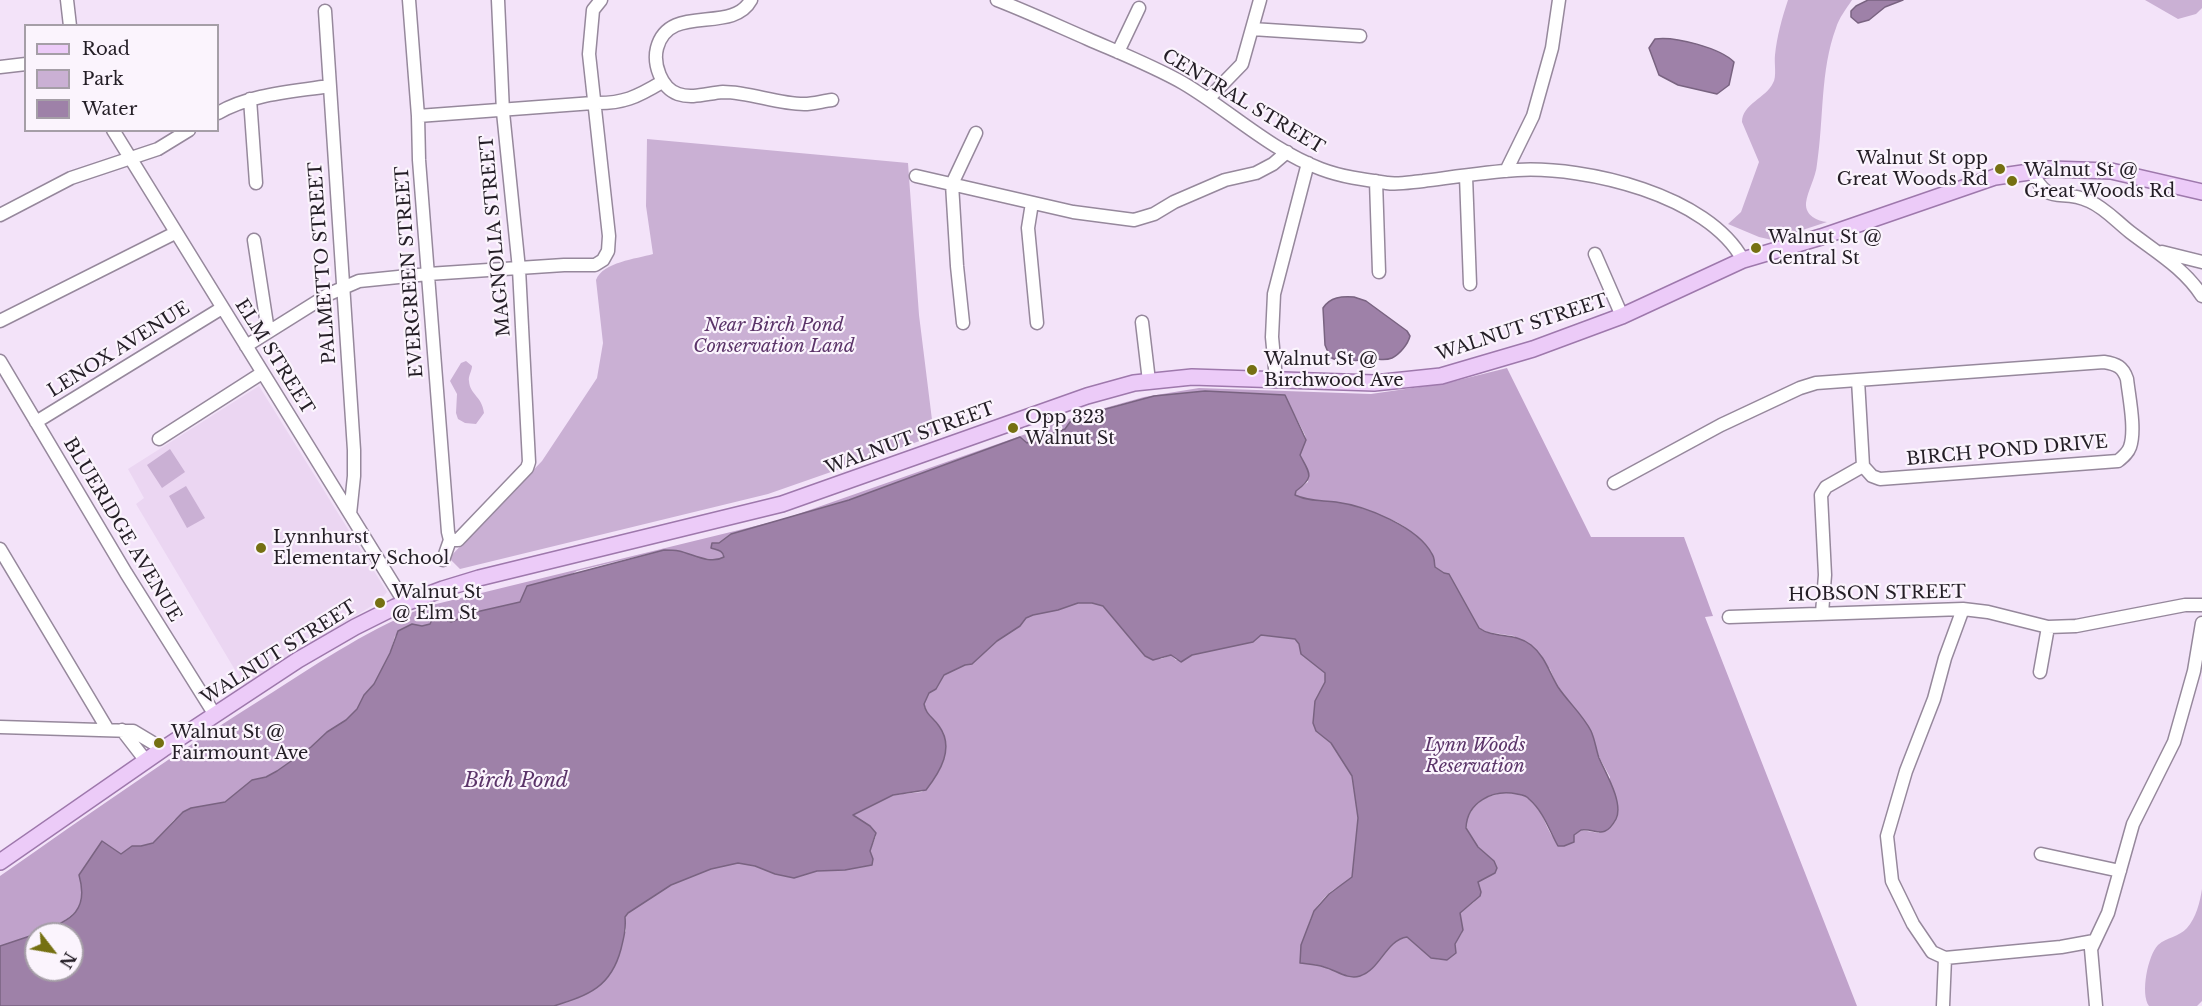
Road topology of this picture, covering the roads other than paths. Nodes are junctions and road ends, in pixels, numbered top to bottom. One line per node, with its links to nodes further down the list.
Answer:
1 (67, 0): 11 (street)
2 (409, 0): 25 (street, EVERGREEN STREET)
3 (498, 0): 23 (street, MAGNOLIA STREET)
4 (601, 0): 22 (street)
5 (751, 0): 17 (street)
6 (997, 0): 14 (street, CENTRAL STREET)
7 (1260, 0): 12 (street)
8 (1559, 0): 32 (street)
9 (1139, 8): 14 (street)
10 (325, 10): 18 (street, PALMETTO STREET)
11 (70, 24)
12 (1252, 29): 13 (street); 20 (street)
13 (1360, 36)
14 (1118, 52): 20 (street, CENTRAL STREET)
15 (24, 64): 16 (street)
16 (0, 68)
17 (662, 82): 21 (street); 22 (street)
18 (329, 86): 19 (street); 52 (street, PALMETTO STREET)
19 (250, 99): 24 (street); 37 (street)
20 (1208, 99): 29 (street, CENTRAL STREET)
21 (832, 100)
22 (593, 103): 23 (street); 48 (street)
23 (503, 111): 25 (street); 48 (street, MAGNOLIA STREET)
24 (219, 112)
25 (418, 116): 50 (street, EVERGREEN STREET)
26 (114, 132): 30 (street, ELM STREET)
27 (186, 132): 30 (street)
28 (976, 133): 38 (street)
29 (1287, 152): 31 (street, CENTRAL STREET); 40 (street)
30 (129, 159): 41 (street); 42 (street, ELM STREET)
31 (1308, 163): 36 (street, CENTRAL STREET); 64 (street)
32 (1506, 171): 35 (street, CENTRAL STREET); 46 (street, CENTRAL STREET)
33 (2032, 172): 39 (main road, WALNUT STREET); 44 (street); 46 (main road, WALNUT STREET)
34 (916, 176): 38 (street)
35 (1466, 176): 36 (street, CENTRAL STREET); 51 (street)
36 (1376, 182): 49 (street)
37 (256, 183)
38 (952, 184): 40 (street); 58 (street)
39 (2202, 192)
40 (1032, 203): 59 (street)
41 (0, 215)
42 (176, 233): 54 (street, ELM STREET); 56 (street)
43 (254, 240): 60 (street)
44 (2157, 251): 47 (street); 53 (street)
45 (1595, 254): 55 (street)
46 (1743, 260): 55 (main road, WALNUT STREET)
47 (2202, 262)
48 (519, 269): 50 (street); 72 (street, MAGNOLIA STREET)
49 (1379, 272)
50 (428, 274): 52 (street); 72 (street, EVERGREEN STREET)
51 (1470, 284)
52 (342, 288): 60 (street); 71 (street, PALMETTO STREET)
53 (2202, 296)
54 (222, 308): 61 (street, ELM STREET); 67 (street, LENOX AVENUE)
55 (1623, 316): 64 (main road, WALNUT STREET)
56 (0, 321)
57 (1142, 322): 65 (street)
58 (963, 323)
59 (1037, 323)
60 (268, 331): 61 (street)
61 (246, 346): 63 (street, ELM STREET)
62 (0, 362): 67 (street, BLUERIDGE AVENUE)
63 (262, 373): 68 (street); 71 (street, ELM STREET)
64 (1276, 379): 65 (main road, WALNUT STREET)
65 (1149, 381): 75 (main road, WALNUT STREET)
66 (1858, 381): 69 (street); 69 (street, BIRCH POND DRIVE); 70 (street)
67 (36, 423): 83 (street, BLUERIDGE AVENUE)
68 (159, 440)
69 (1863, 466): 78 (street)
70 (1614, 483)
71 (350, 514): 75 (street, ELM STREET)
72 (450, 540): 74 (street)
73 (0, 549): 85 (street)
74 (442, 560)
75 (405, 603): 83 (main road, WALNUT STREET)
76 (2202, 605): 81 (street, HOBSON STREET)
77 (1963, 609): 78 (street, HOBSON STREET); 81 (street, HOBSON STREET); 93 (street)
78 (1822, 613): 79 (street, HOBSON STREET)
79 (1729, 617)
80 (2202, 623): 91 (street)
81 (2048, 627): 82 (street)
82 (2040, 672)
83 (215, 715): 87 (main road, WALNUT STREET)
84 (0, 728): 85 (street)
85 (108, 730): 86 (street)
86 (122, 730): 87 (street); 88 (street)
87 (163, 749): 88 (main road, WALNUT STREET)
88 (146, 761): 90 (main road, WALNUT STREET)
89 (2041, 854): 91 (street)
90 (1, 859)
91 (2120, 871): 92 (street)
92 (2094, 941): 93 (street); 95 (street)
93 (1945, 958): 94 (street)
94 (1943, 1006)
95 (2096, 1006)

